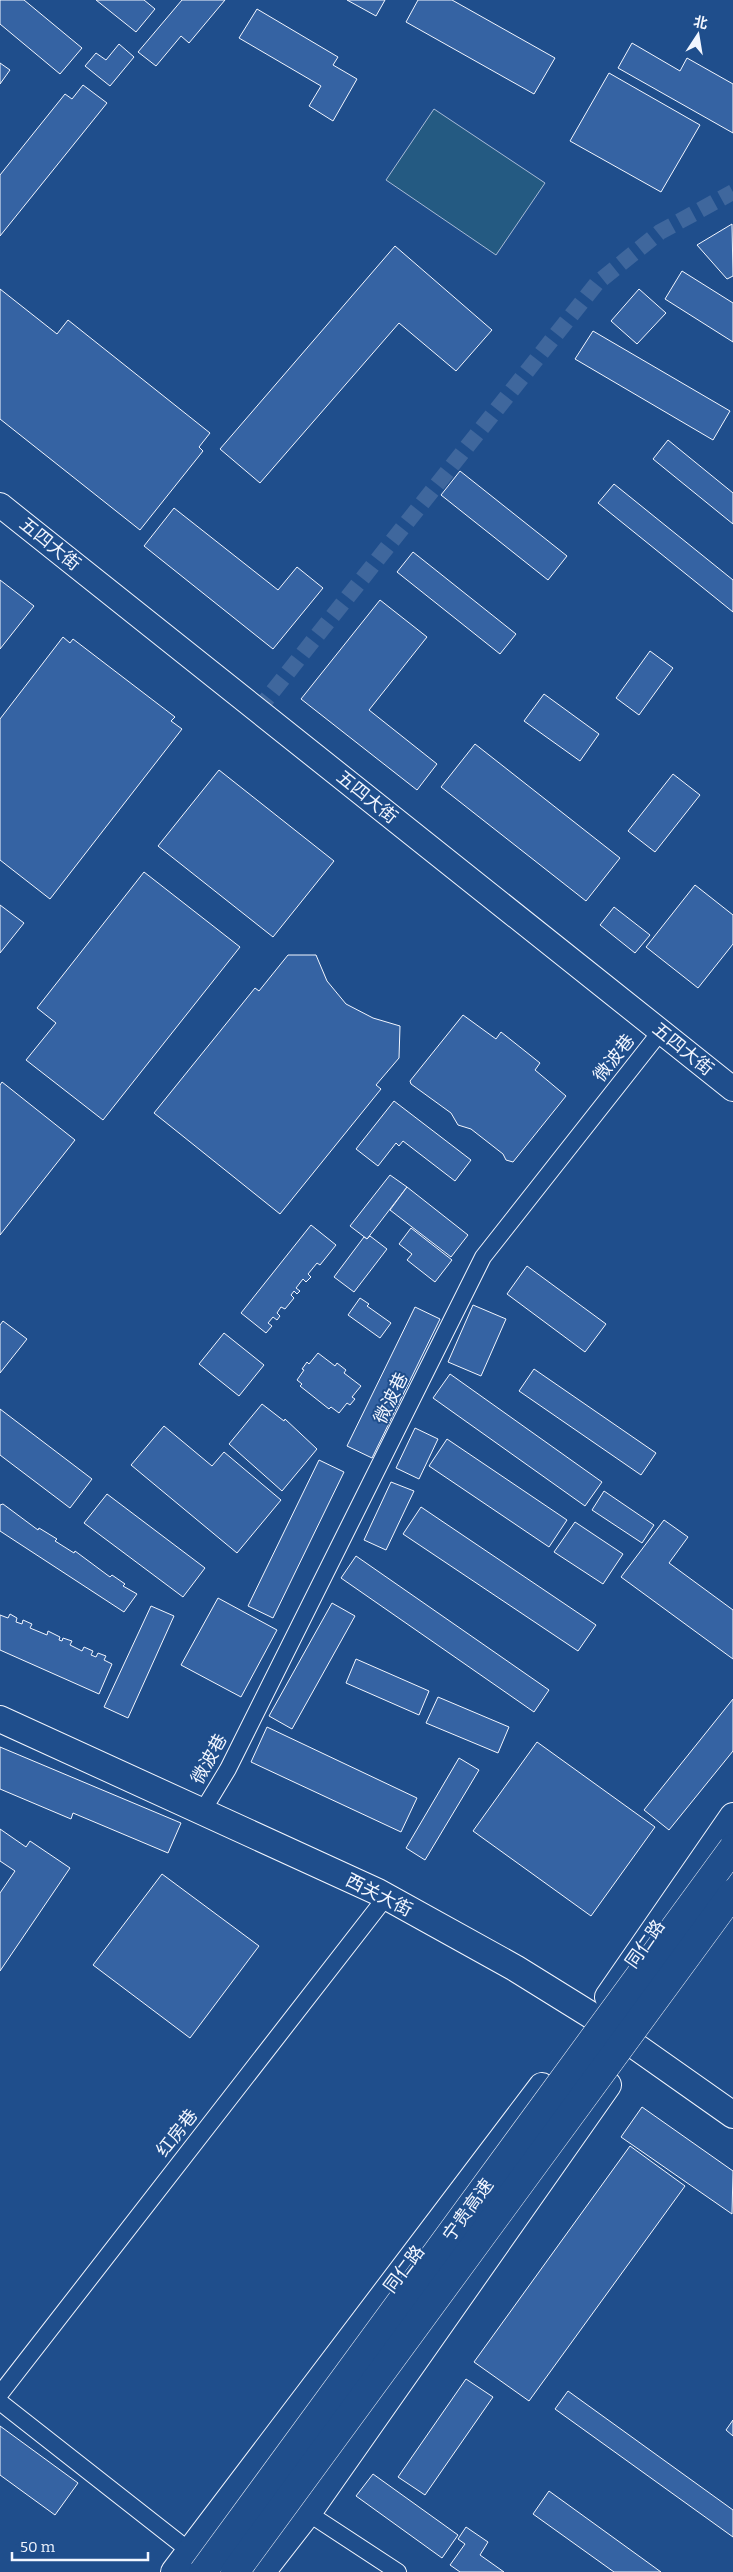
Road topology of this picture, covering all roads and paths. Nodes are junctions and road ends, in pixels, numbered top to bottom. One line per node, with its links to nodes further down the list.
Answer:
1 (0, 505): 2 (main road, 五四大街)
2 (661, 1031): 3 (main road, 五四大街); 5 (street, 微波巷)
3 (733, 1089)
4 (0, 1719): 5 (main road, 西关大街)
5 (202, 1812): 9 (main road, 西关大街)
6 (733, 1816): 11 (main road, 同仁路)
7 (733, 1848): 17 (highway, 宁贵高速, bridge)
8 (733, 1893): 19 (highway, 宁贵高速, bridge)
9 (386, 1897): 11 (main road, 西关大街); 14 (street, 红房巷)
10 (733, 1915): 12 (main road)
11 (594, 2017): 12 (main road, 西关大街); 17 (main road, 同仁路)
12 (636, 2045): 13 (main road, 西关大街); 16 (main road)
13 (733, 2114)
14 (0, 2394)
15 (0, 2402): 17 (street)
16 (308, 2513): 20 (main road); 21 (street)
17 (197, 2562): 18 (main road, 同仁路)
18 (174, 2572)
19 (235, 2572)
20 (262, 2572)
21 (398, 2572)

